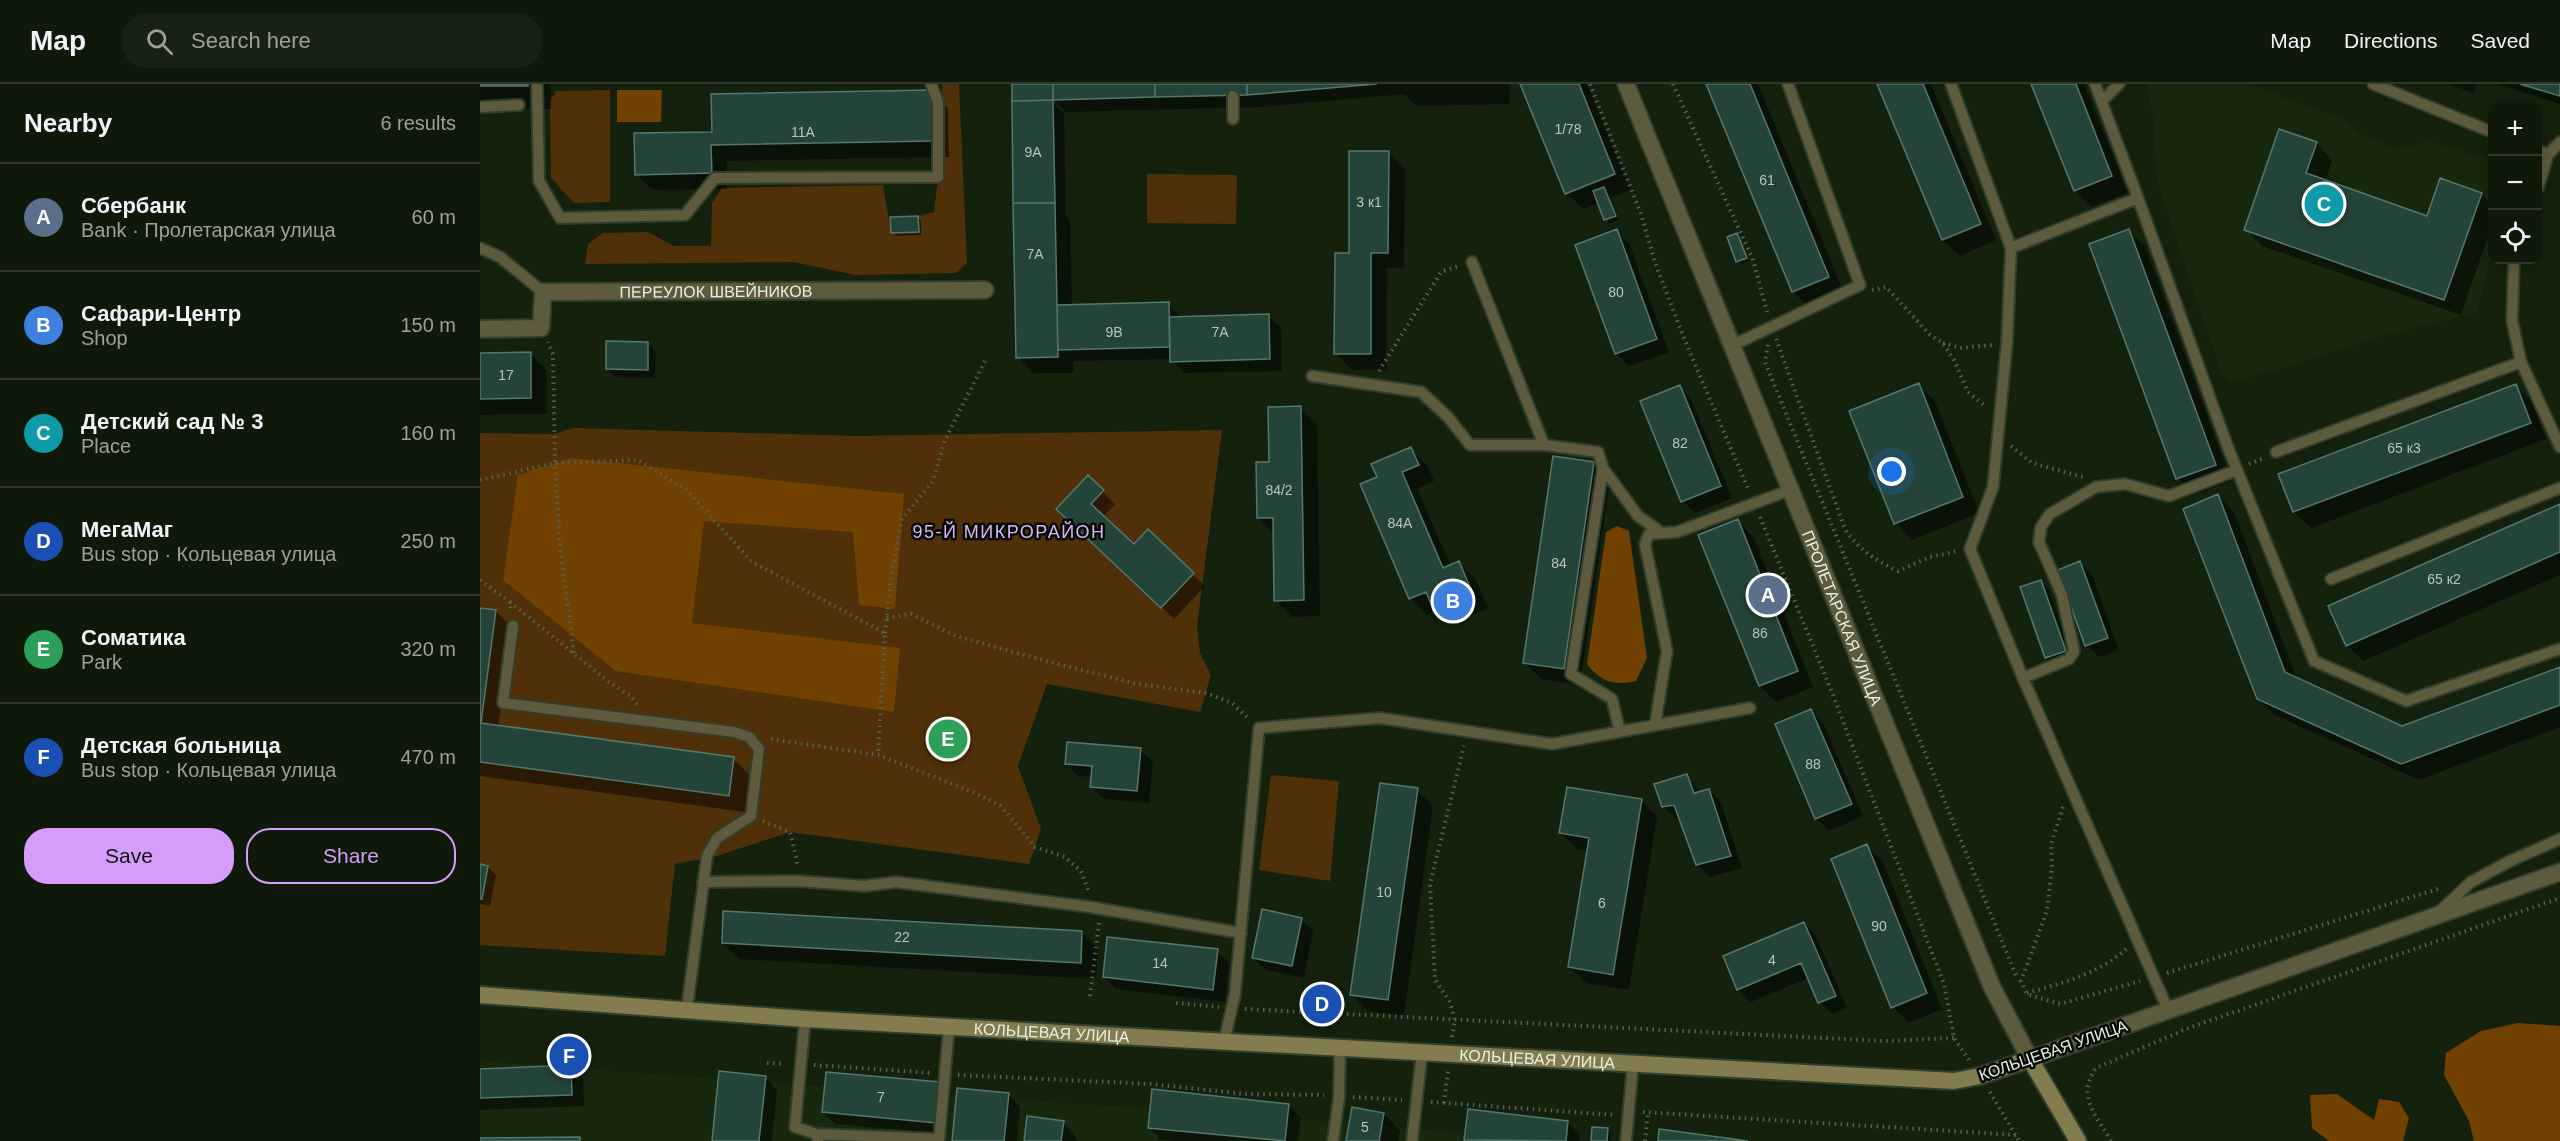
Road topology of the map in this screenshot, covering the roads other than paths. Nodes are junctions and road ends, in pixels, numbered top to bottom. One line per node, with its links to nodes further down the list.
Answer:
1 (537, 84): 2 (lane)
2 (931, 84)
3 (1626, 84): 25 (street, ПРОЛЕТАРСКАЯ УЛИЦА)
4 (1788, 84): 25 (lane)
5 (1952, 84): 19 (lane)
6 (2095, 84): 10 (lane)
7 (2119, 84): 10 (lane)
8 (2373, 84): 14 (lane)
9 (1233, 96): 13 (lane)
10 (2102, 101): 17 (lane)
11 (519, 105): 12 (lane)
12 (480, 107)
13 (1233, 119)
14 (2488, 130)
15 (2560, 142): 16 (lane)
16 (2543, 153)
17 (2138, 198): 19 (lane); 32 (lane)
18 (480, 248): 23 (lane)
19 (2011, 248): 39 (lane)
20 (1472, 262): 28 (lane)
21 (2514, 264): 26 (lane)
22 (985, 290): 23 (street, ПЕРЕУЛОК ШВЕЙНИКОВ)
23 (543, 292): 24 (street)
24 (480, 329)
25 (1733, 345): 34 (street, ПРОЛЕТАРСКАЯ УЛИЦА)
26 (2521, 362): 29 (lane); 30 (lane)
27 (1312, 376): 28 (lane)
28 (1544, 445): 31 (lane)
29 (2560, 447)
30 (2276, 452)
31 (1603, 468): 35 (lane); 42 (lane)
32 (2237, 470): 38 (lane); 39 (lane)
33 (2560, 488): 36 (lane)
34 (1790, 490): 35 (lane); 56 (street, ПРОЛЕТАРСКАЯ УЛИЦА)
35 (1659, 531): 41 (lane)
36 (2331, 579)
37 (513, 626): 45 (lane)
38 (2560, 649)
39 (2023, 678): 50 (lane)
40 (1750, 708): 41 (lane)
41 (1655, 725): 42 (lane)
42 (1620, 732): 47 (lane)
43 (2560, 839): 46 (lane)
44 (2560, 872): 46 (street, КОЛЬЦЕВАЯ УЛИЦА)
45 (703, 882): 47 (lane); 49 (lane)
46 (2436, 915): 50 (street, КОЛЬЦЕВАЯ УЛИЦА)
47 (1240, 933): 53 (lane)
48 (480, 994): 49 (main road, КОЛЬЦЕВАЯ УЛИЦА)
49 (687, 1008): 51 (main road, КОЛЬЦЕВАЯ УЛИЦА)
50 (2168, 1010): 56 (street, КОЛЬЦЕВАЯ УЛИЦА)
51 (804, 1019): 52 (main road, КОЛЬЦЕВАЯ УЛИЦА); 58 (lane)
52 (949, 1027): 53 (main road, КОЛЬЦЕВАЯ УЛИЦА); 59 (lane)
53 (1224, 1042): 54 (main road, КОЛЬЦЕВАЯ УЛИЦА)
54 (1340, 1048): 55 (main road, КОЛЬЦЕВАЯ УЛИЦА); 60 (lane)
55 (1422, 1053): 57 (main road, КОЛЬЦЕВАЯ УЛИЦА); 61 (lane)
56 (2030, 1059): 57 (main road, КОЛЬЦЕВАЯ УЛИЦА); 63 (main road, ПРОЛЕТАРСКАЯ УЛИЦА)
57 (1633, 1065): 62 (lane)
58 (817, 1137): 59 (lane)
59 (939, 1140)
60 (1333, 1141)
61 (1412, 1141)
62 (1626, 1141)
63 (2078, 1141)

